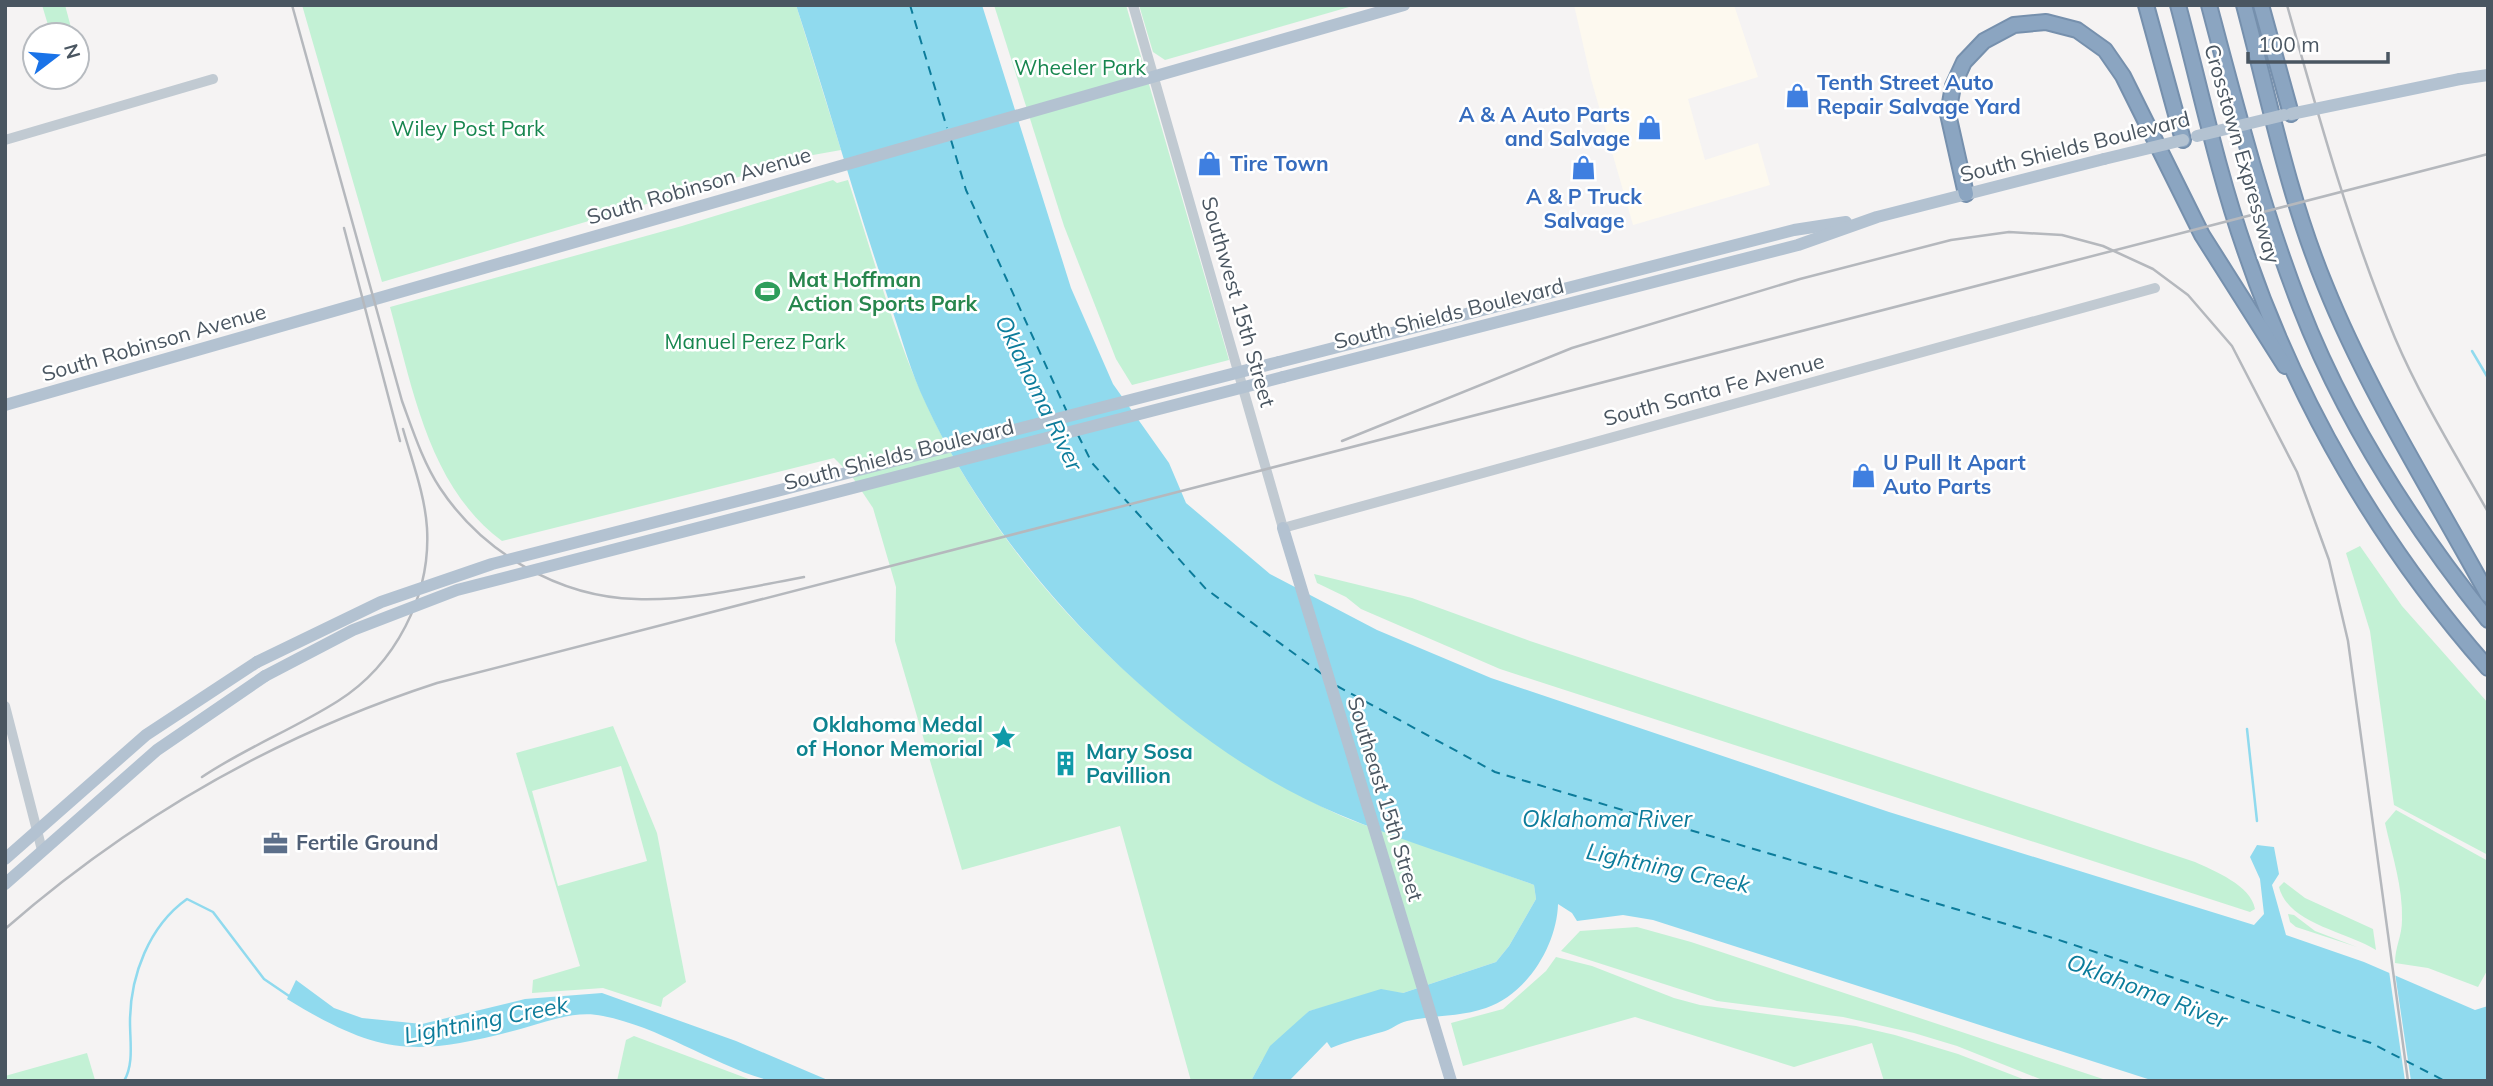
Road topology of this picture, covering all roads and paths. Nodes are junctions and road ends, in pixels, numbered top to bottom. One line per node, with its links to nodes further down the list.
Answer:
1 (1133, 5): 9 (street, Southwest 15th Street)
2 (1404, 5): 9 (main road, South Robinson Avenue)
3 (2146, 5): 13 (highway)
4 (2178, 5): 18 (highway, Crosstown Expressway)
5 (2209, 5): 21 (highway, Crosstown Expressway)
6 (2244, 5): 20 (highway)
7 (2261, 5): 11 (highway)
8 (2488, 75): 11 (main road, South Shields Boulevard, bridge)
9 (1154, 76): 17 (main road, South Robinson Avenue); 19 (street, Southwest 15th Street)
10 (213, 79): 12 (street)
11 (2288, 114): 13 (main road, South Shields Boulevard, bridge)
12 (5, 140)
13 (2183, 140): 14 (main road, South Shields Boulevard, bridge)
14 (1966, 194): 15 (main road, South Shields Boulevard); 18 (highway)
15 (1877, 217): 24 (main road, South Shields Boulevard, bridge); 25 (main road, South Shields Boulevard, bridge)
16 (2155, 288): 19 (street, South Santa Fe Avenue)
17 (5, 405)
18 (2313, 408): 22 (highway, Crosstown Expressway)
19 (1284, 533): 28 (main road, Southeast 15th Street)
20 (2488, 595)
21 (2488, 620)
22 (2488, 668)
23 (5, 706): 24 (street)
24 (37, 830): 25 (street); 26 (main road, South Shields Boulevard)
25 (43, 850): 27 (main road, South Shields Boulevard)
26 (5, 859)
27 (5, 884)
28 (1451, 1081)

